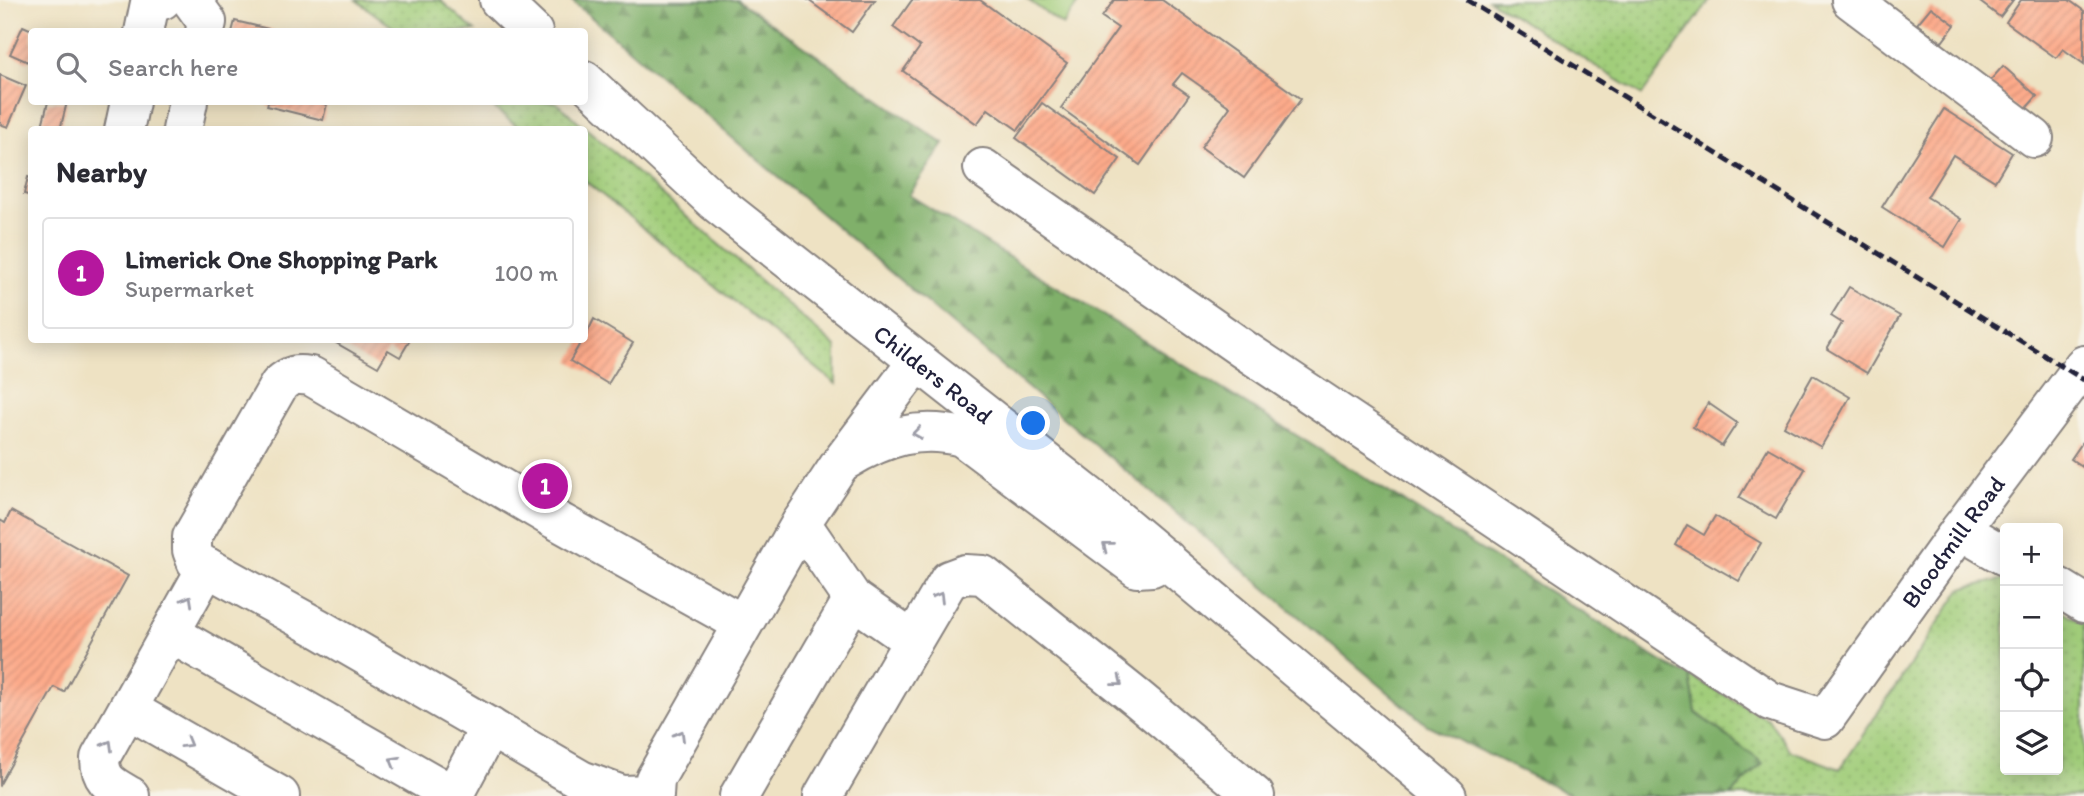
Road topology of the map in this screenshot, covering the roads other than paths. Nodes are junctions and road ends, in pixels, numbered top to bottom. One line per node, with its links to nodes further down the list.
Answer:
1 (162, 0): 5 (main road)
2 (191, 0): 6 (main road)
3 (499, 0): 7 (main road)
4 (1851, 0): 13 (main road)
5 (145, 28)
6 (206, 28)
7 (529, 28)
8 (588, 84): 15 (main road, Childers Road)
9 (129, 105): 11 (main road)
10 (187, 105): 12 (main road)
11 (125, 126)
12 (183, 126)
13 (2034, 138)
14 (983, 168): 19 (main road, Bloodmill Road)
15 (917, 362): 17 (main road); 21 (main road, Childers Road)
16 (2084, 365): 19 (main road, Bloodmill Road)
17 (841, 464): 18 (main road); 21 (main road, one-way to 17)
18 (801, 523): 24 (main road); 26 (main road)
19 (1960, 530): 20 (main road)
20 (2000, 553)
21 (1166, 559): 38 (main road, Childers Road)
22 (207, 567): 26 (main road); 27 (main road, one-way to 22); 30 (main road)
23 (2063, 590): 25 (main road)
24 (853, 599): 28 (main road); 35 (main road)
25 (2084, 603)
26 (743, 624): 31 (main road, one-way to 26)
27 (170, 634): 29 (main road); 34 (main road, one-way to 27)
28 (913, 641): 36 (main road); 37 (main road, one-way to 37)
29 (128, 709): 32 (main road, one-way to 29); 33 (main road, one-way to 33)
30 (490, 727): 31 (main road); 34 (main road)
31 (654, 795)
32 (130, 796)
33 (280, 796)
34 (453, 796)
35 (739, 796)
36 (823, 796)
37 (1255, 796)
38 (1447, 796)

